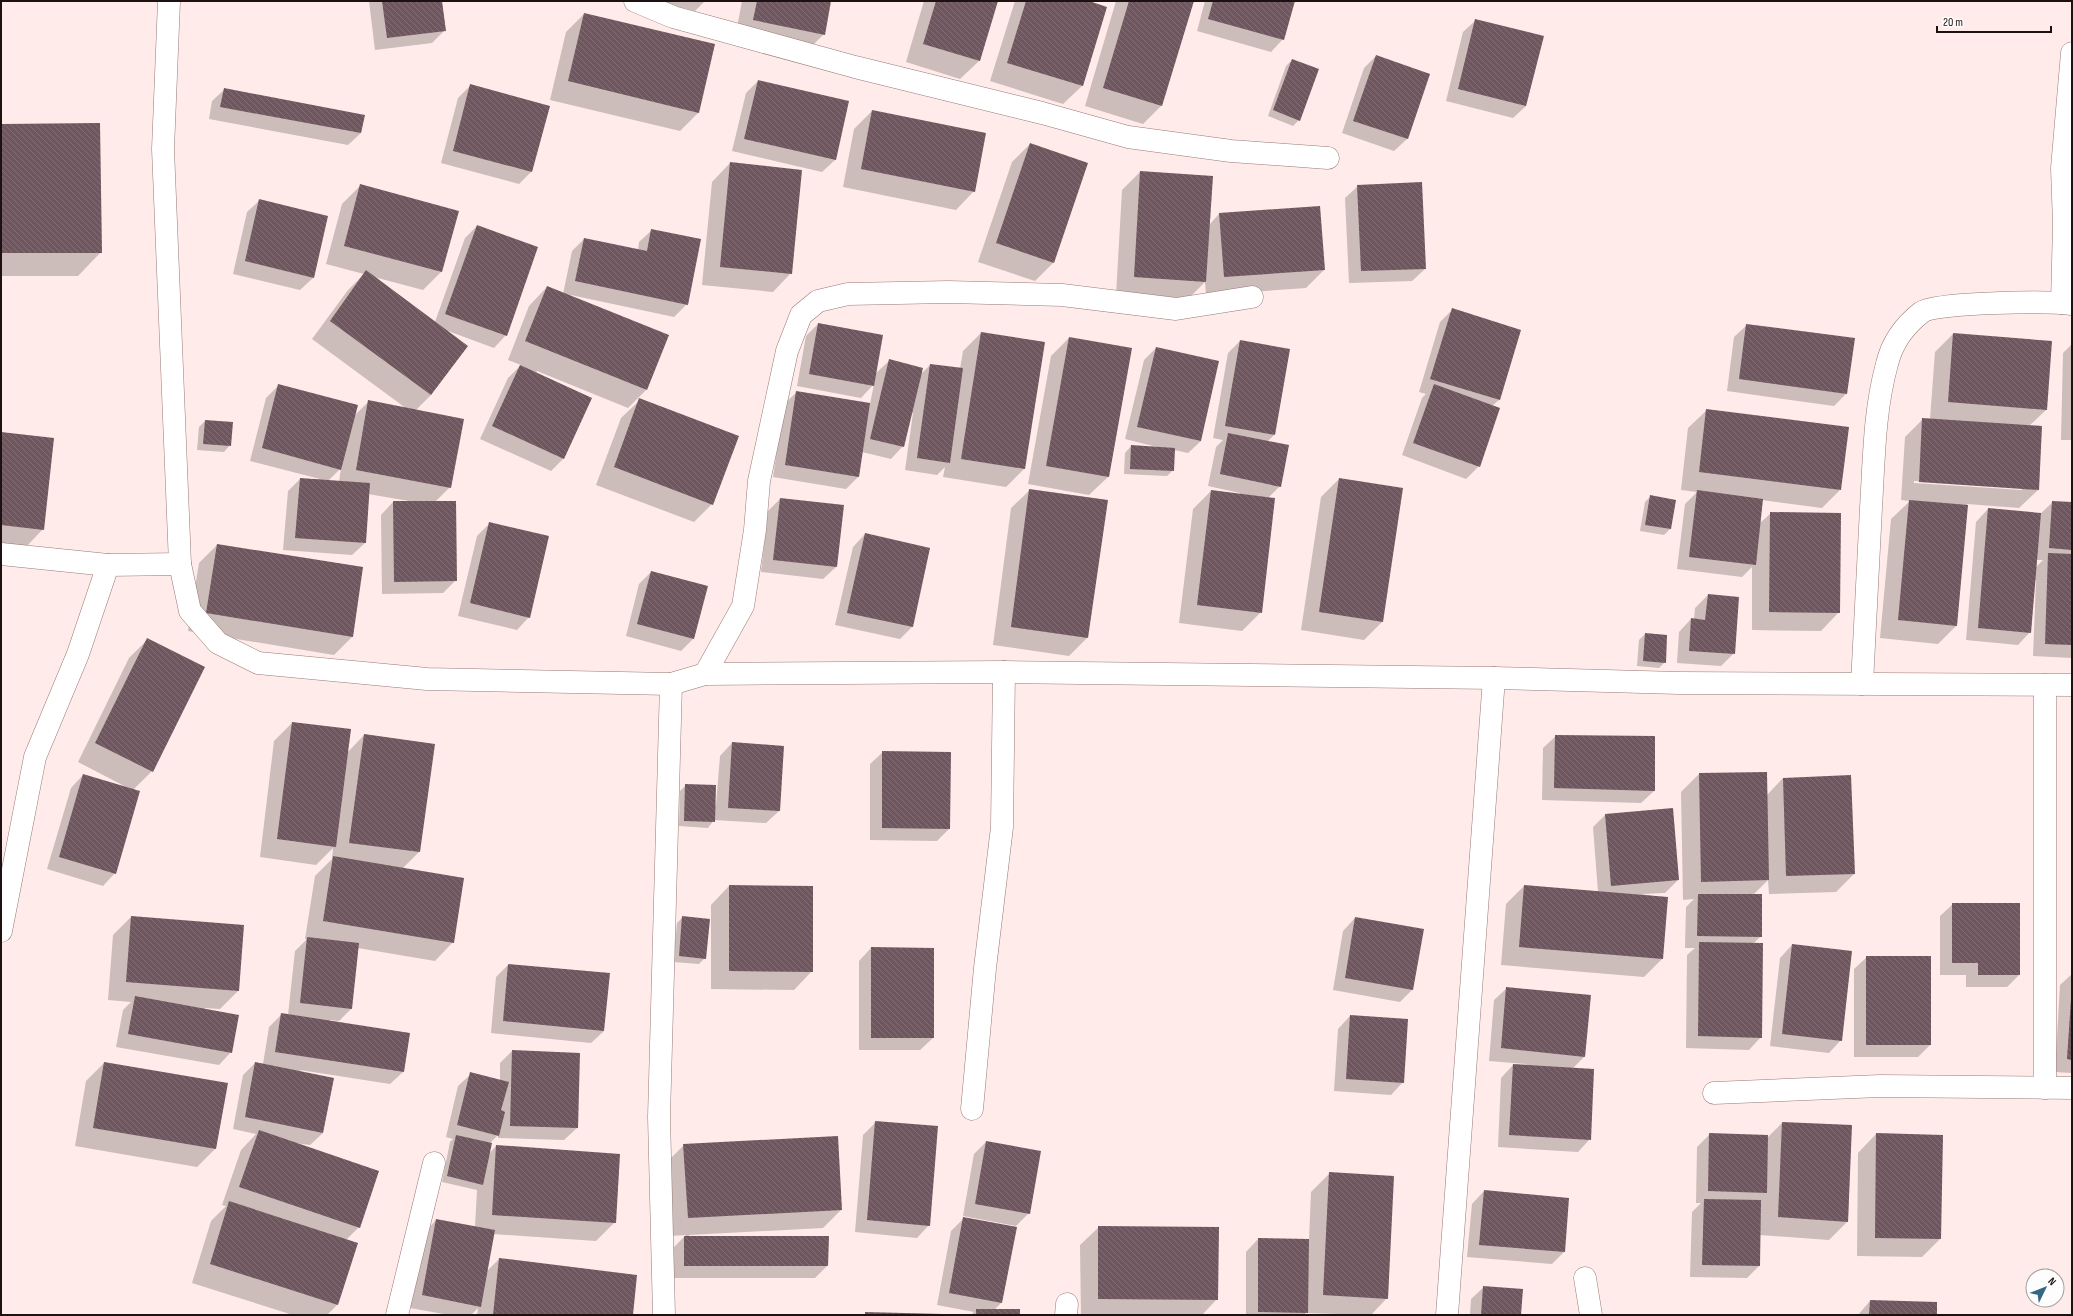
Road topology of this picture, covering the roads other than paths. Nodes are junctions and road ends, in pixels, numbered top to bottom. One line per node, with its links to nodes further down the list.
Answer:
1 (169, 1): 8 (street)
2 (635, 1): 4 (street)
3 (2072, 53): 6 (street)
4 (1328, 158)
5 (1252, 297): 11 (street)
6 (2067, 304): 14 (street)
7 (1, 554): 9 (street)
8 (180, 564): 9 (street); 13 (street)
9 (108, 565): 17 (street)
10 (1004, 672): 11 (street); 12 (street); 21 (street)
11 (705, 674): 13 (street)
12 (1494, 678): 14 (street); 26 (street)
13 (671, 684): 25 (street)
14 (1862, 684): 15 (street)
15 (2045, 685): 16 (street); 18 (street)
16 (2072, 685)
17 (1, 931)
18 (2046, 1088): 19 (street); 20 (street)
19 (2072, 1088)
20 (1714, 1093)
21 (972, 1109)
22 (434, 1163): 24 (street)
23 (1586, 1278): 27 (street)
24 (397, 1315)
25 (664, 1315)
26 (1447, 1315)
27 (1591, 1315)

